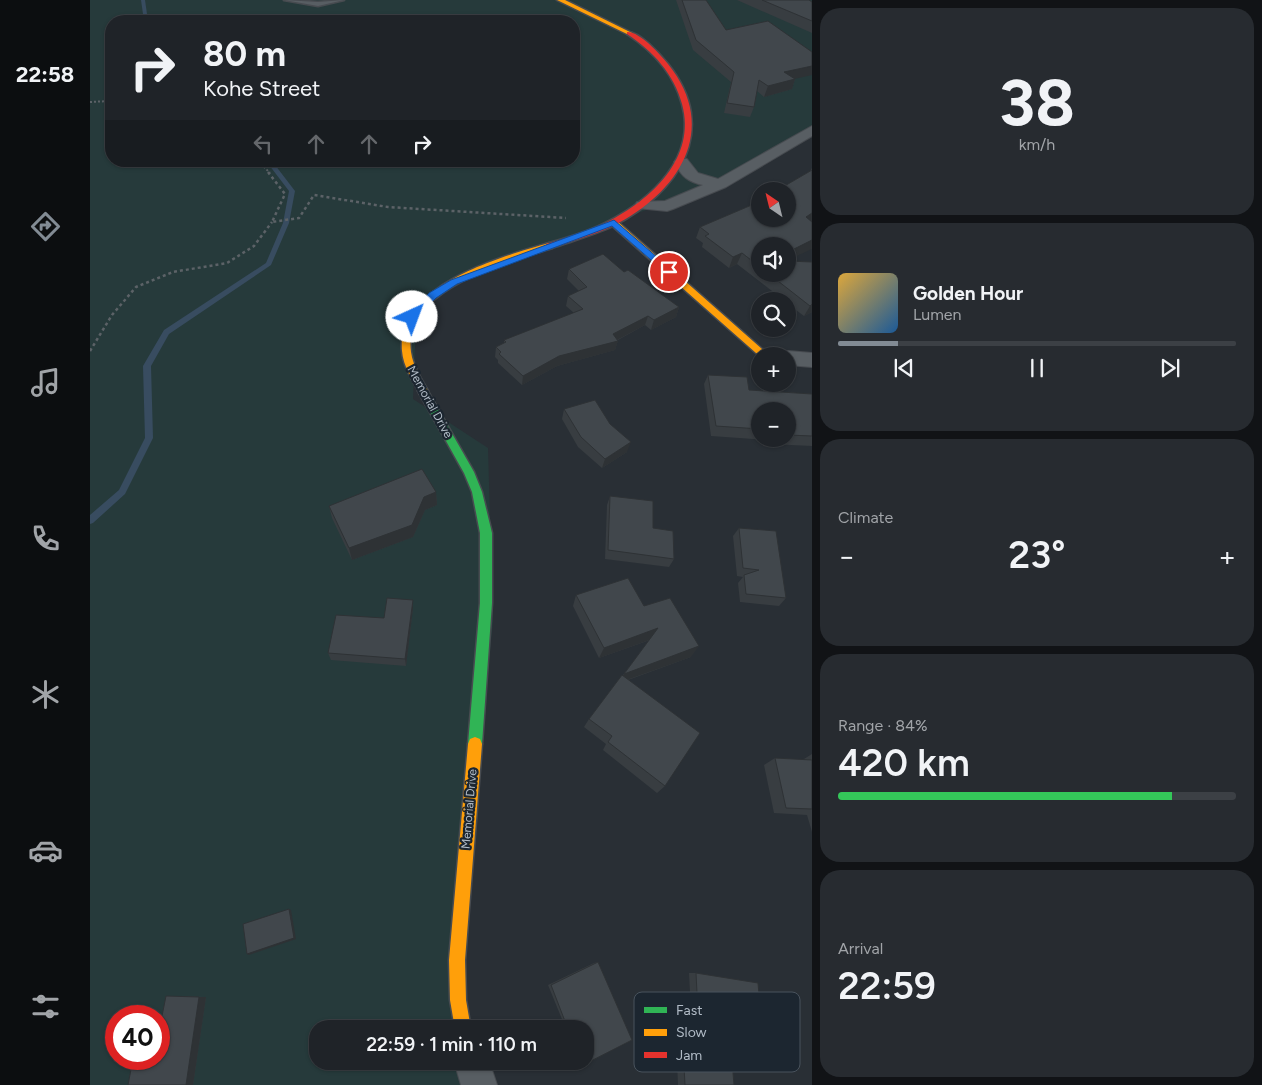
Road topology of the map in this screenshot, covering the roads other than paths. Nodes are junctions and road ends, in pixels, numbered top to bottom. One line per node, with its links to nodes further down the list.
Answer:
1 (287, 0): 2 (lane)
2 (341, 0)
3 (560, 0): 5 (street, Memorial Drive)
4 (812, 130): 6 (street)
5 (682, 162): 6 (street); 7 (street, Memorial Drive)
6 (720, 184): 7 (street)
7 (643, 206): 8 (street, Memorial Drive)
8 (614, 223): 9 (street); 12 (street, Memorial Drive)
9 (756, 347)
10 (796, 359): 11 (street)
11 (812, 360)
12 (461, 1020)
13 (474, 1070): 14 (street)
14 (479, 1085)

